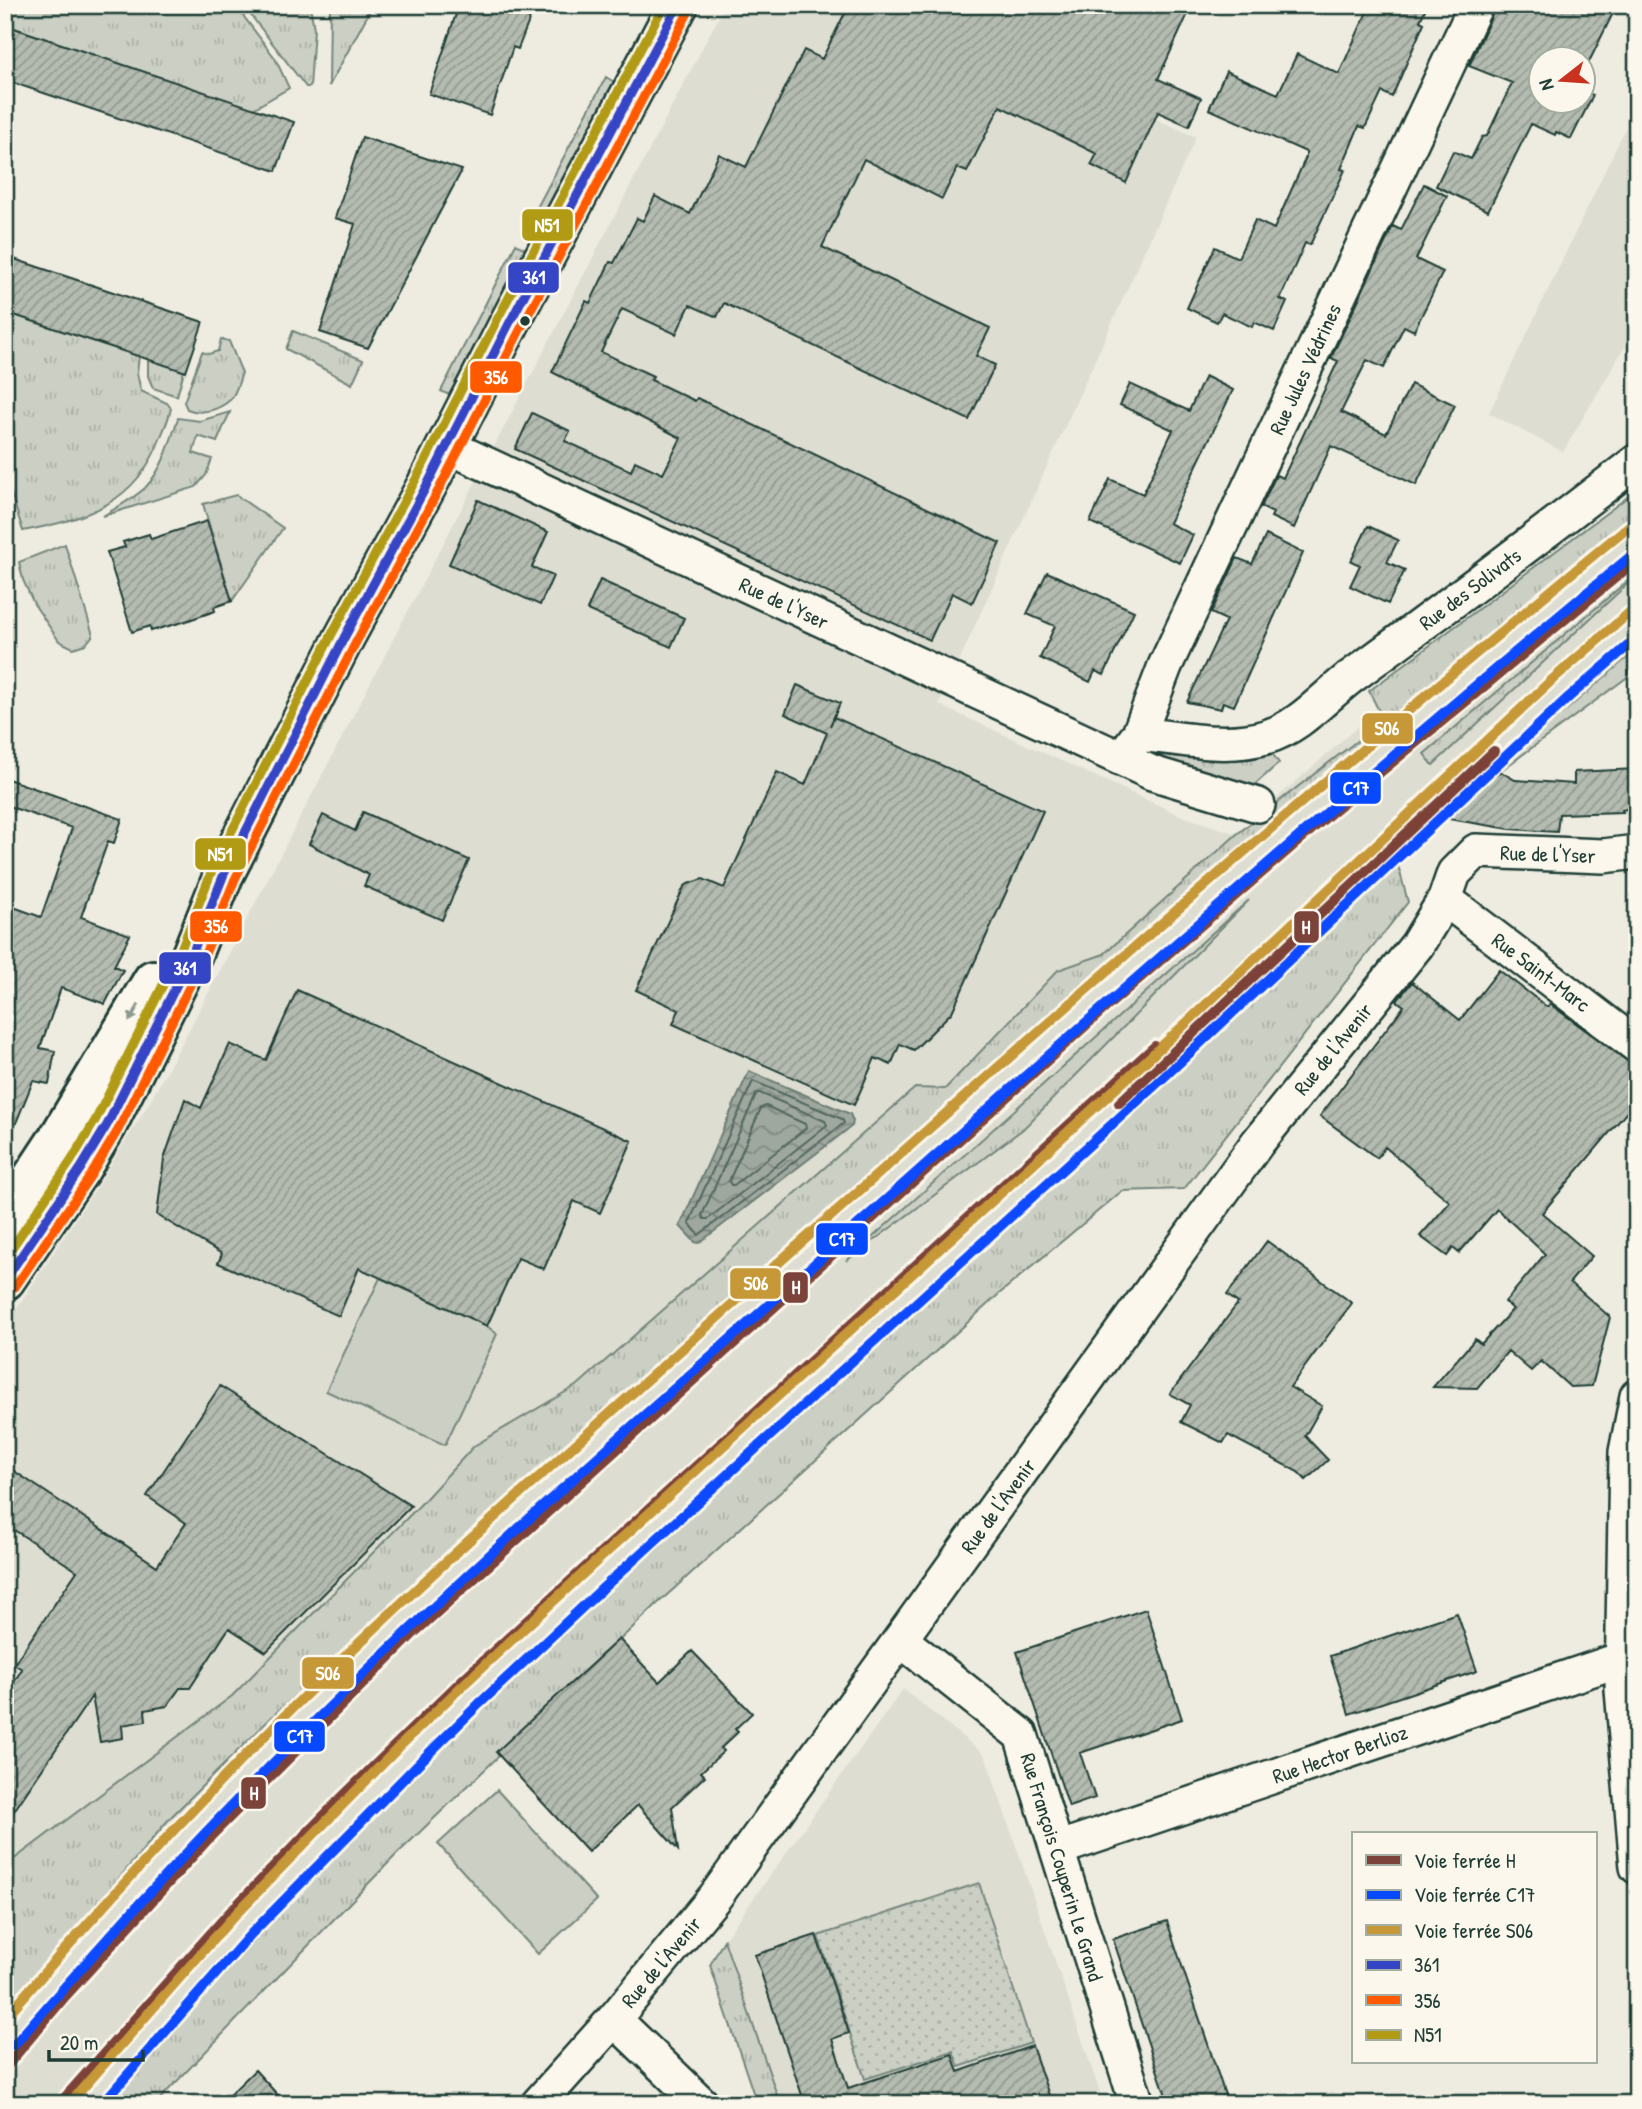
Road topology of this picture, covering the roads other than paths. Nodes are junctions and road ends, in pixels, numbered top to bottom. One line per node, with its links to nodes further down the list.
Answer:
1 (678, 5): 3 (main road)
2 (1476, 5): 6 (street, Rue Jules Védrines)
3 (447, 446): 6 (street, Rue de l'Yser); 9 (main road)
4 (1637, 461): 5 (street, Rue des Solivats)
5 (1303, 717): 6 (street, Rue de l'Yser)
6 (1130, 746): 7 (street, Rue de l'Yser)
7 (1258, 805)
8 (1637, 852): 10 (street, Rue de l'Yser)
9 (224, 874): 12 (main road, one-way to 12); 13 (main road)
10 (1445, 899): 11 (street, Rue Saint-Marc); 15 (street, Rue de l'Avenir)
11 (1637, 1046)
12 (5, 1219)
13 (5, 1280)
14 (1637, 1396): 16 (street)
15 (901, 1640): 17 (street, Rue François Couperin Le Grand); 19 (street, Rue de l'Avenir)
16 (1622, 1659): 17 (street, Rue Hector Berlioz); 18 (street)
17 (1057, 1849): 22 (street, Rue François Couperin Le Grand)
18 (1637, 1867)
19 (614, 2019): 20 (street, Rue de l'Avenir); 21 (street)
20 (538, 2104)
21 (702, 2104)
22 (1137, 2104)

